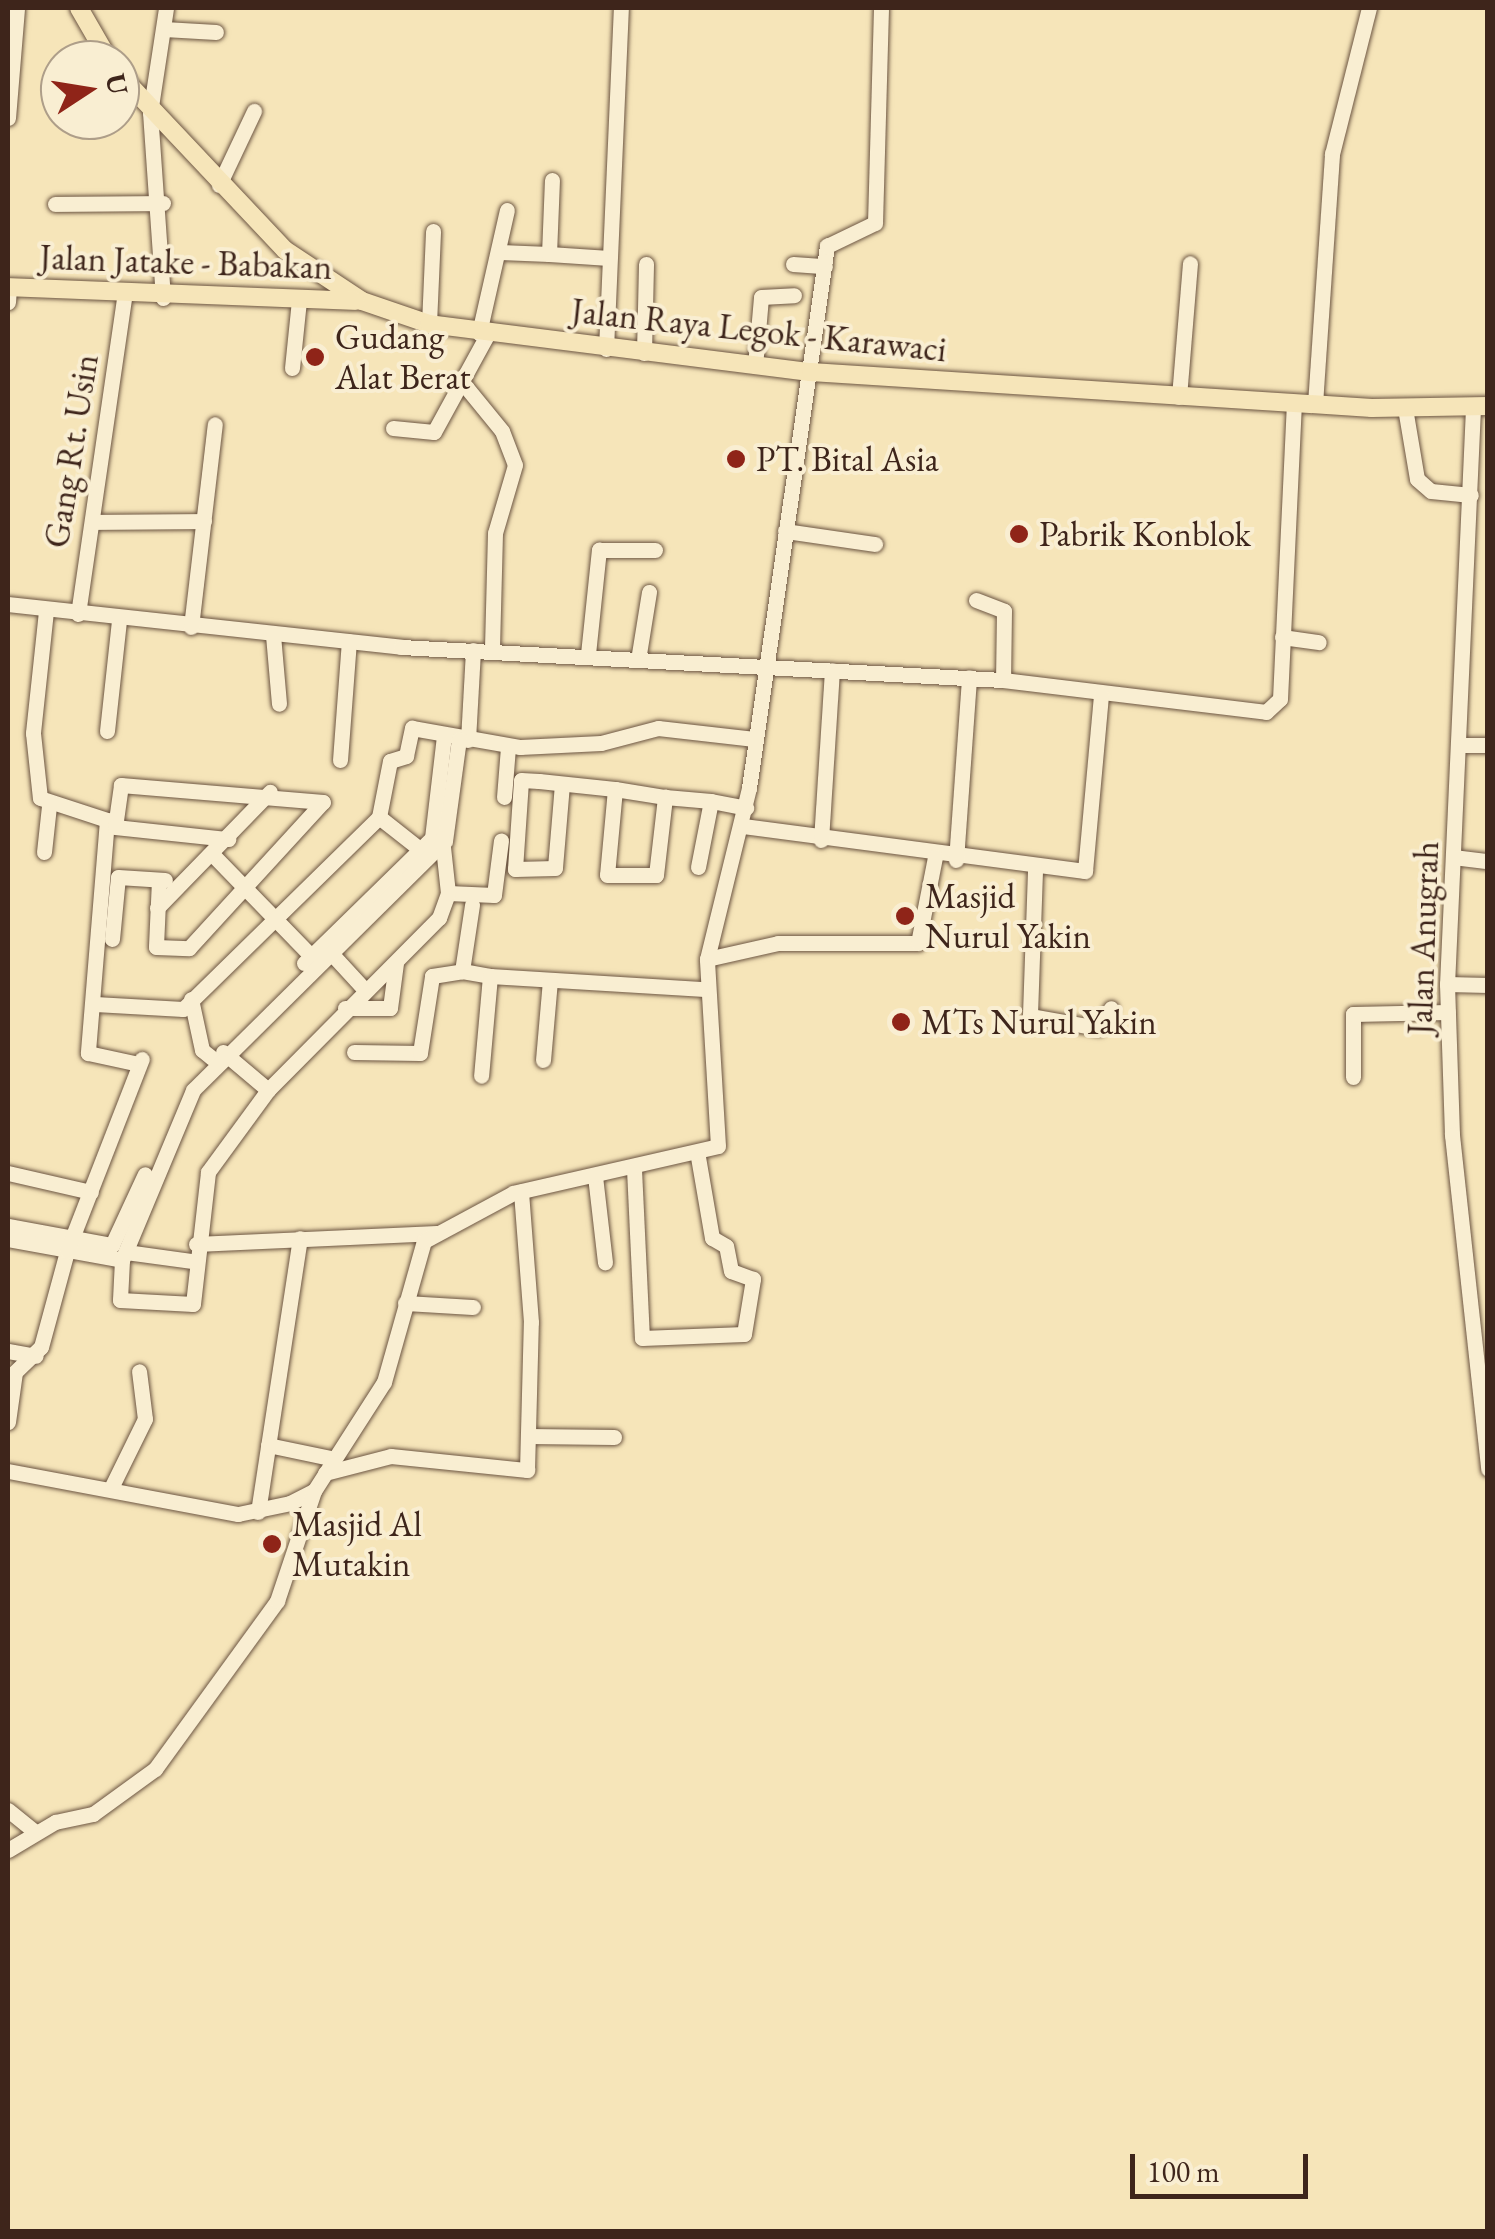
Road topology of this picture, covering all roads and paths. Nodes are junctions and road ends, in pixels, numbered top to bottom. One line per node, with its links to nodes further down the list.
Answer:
1 (17, 8): 13 (street)
2 (79, 8): 9 (main road)
3 (166, 8): 7 (street)
4 (621, 8): 22 (street)
5 (880, 8): 26 (street)
6 (1368, 8): 43 (street)
7 (164, 28): 8 (street); 12 (street)
8 (216, 32)
9 (98, 40)
10 (140, 100): 12 (main road, Jalan Raya Legok - Karawaci)
11 (254, 111): 15 (street)
12 (150, 113): 15 (main road, Jalan Raya Legok - Karawaci); 16 (street)
13 (8, 118)
14 (552, 180): 21 (street)
15 (218, 186): 32 (main road, Jalan Raya Legok - Karawaci)
16 (163, 203): 17 (street); 30 (street)
17 (55, 204)
18 (507, 210): 20 (street)
19 (432, 231): 33 (street)
20 (500, 252): 21 (street); 34 (street)
21 (549, 254): 22 (street)
22 (609, 258): 35 (street)
23 (1190, 263): 41 (street)
24 (646, 264): 36 (street)
25 (792, 264): 26 (street)
26 (825, 266): 39 (street)
27 (8, 292): 29 (main road, Jalan Jatake - Babakan)
28 (794, 295): 37 (street)
29 (124, 298): 30 (main road, Jalan Jatake - Babakan); 50 (street, Gang Rt. Usin)
30 (163, 298): 31 (main road, Jalan Jatake - Babakan)
31 (298, 300): 32 (main road, Jalan Jatake - Babakan); 38 (street)
32 (362, 302): 33 (main road, Jalan Raya Legok - Karawaci)
33 (429, 324): 34 (main road, Jalan Raya Legok - Karawaci)
34 (483, 334): 35 (main road, Jalan Raya Legok - Karawaci); 40 (street)
35 (606, 349): 36 (main road, Jalan Raya Legok - Karawaci)
36 (644, 353): 37 (main road, Jalan Raya Legok - Karawaci)
37 (755, 366): 39 (main road, Jalan Raya Legok - Karawaci)
38 (292, 368)
39 (811, 372): 41 (main road, Jalan Raya Legok - Karawaci); 51 (street)
40 (462, 382): 47 (street); 66 (street)
41 (1179, 397): 42 (main road, Jalan Raya Legok - Karawaci)
42 (1294, 403): 43 (main road, Jalan Raya Legok - Karawaci); 62 (street)
43 (1315, 404): 45 (main road, Jalan Raya Legok - Karawaci)
44 (1480, 407): 45 (main road, Jalan Raya Legok - Karawaci); 48 (street, Jalan Anugrah)
45 (1405, 408): 48 (street)
46 (215, 424): 49 (street)
47 (394, 428)
48 (1477, 491): 78 (street, Jalan Anugrah)
49 (204, 521): 50 (street); 60 (street)
50 (92, 522): 58 (street, Gang Rt. Usin)
51 (784, 531): 52 (street); 69 (street)
52 (875, 544)
53 (655, 550): 67 (street)
54 (649, 592): 68 (street)
55 (976, 600): 72 (street)
56 (8, 604): 57 (street)
57 (46, 611): 58 (street); 87 (street)
58 (78, 614): 59 (street)
59 (120, 621): 60 (street); 75 (street)
60 (191, 627): 61 (street)
61 (274, 635): 63 (street); 74 (street)
62 (1282, 636): 64 (street); 73 (street)
63 (349, 641): 65 (street); 81 (street)
64 (1319, 642)
65 (473, 650): 66 (street); 76 (street)
66 (492, 650): 67 (street)
67 (588, 654): 68 (street)
68 (638, 660): 69 (street)
69 (764, 667): 70 (street); 77 (street)
70 (832, 670): 71 (street); 93 (street)
71 (970, 677): 72 (street); 99 (street)
72 (1004, 680): 73 (street)
73 (1101, 695): 102 (street)
74 (279, 704)
75 (107, 730)
76 (457, 738): 80 (street); 89 (street); 91 (street)
77 (754, 739): 80 (street); 88 (street)
78 (1464, 745): 79 (street); 98 (street, Jalan Anugrah)
79 (1488, 745)
80 (508, 746): 106 (street)
81 (340, 760)
82 (562, 784): 82 (street); 83 (street)
83 (615, 789): 85 (street); 85 (street)
84 (270, 792): 92 (street); 92 (street); 105 (street)
85 (666, 798): 86 (street)
86 (711, 800): 88 (street); 101 (street)
87 (49, 806): 94 (street); 122 (street)
88 (746, 808): 90 (street)
89 (379, 817): 95 (street); 109 (street)
90 (742, 826): 93 (street); 112 (street)
91 (440, 836): 95 (street); 106 (street)
92 (228, 839): 96 (street)
93 (821, 840): 97 (street)
94 (44, 852)
95 (426, 854): 111 (street)
96 (213, 855): 104 (street); 105 (street)
97 (935, 857): 99 (street); 112 (street)
98 (1452, 857): 100 (street); 117 (street, Jalan Anugrah)
99 (956, 860): 102 (street)
100 (1488, 862)
101 (698, 866)
102 (1034, 870): 124 (street)
103 (159, 880): 104 (street); 108 (street); 110 (street)
104 (189, 880): 108 (street)
105 (245, 887): 108 (street); 109 (street)
106 (448, 893): 113 (street)
107 (472, 905): 114 (street)
108 (157, 908)
109 (274, 916): 111 (street); 121 (street)
110 (112, 939)
111 (320, 956): 120 (street); 127 (street)
112 (707, 959): 119 (street)
113 (396, 962): 120 (street); 123 (street)
114 (462, 971): 115 (street); 126 (street)
115 (490, 976): 116 (street); 129 (street)
116 (550, 980): 119 (street); 128 (street)
117 (1446, 984): 118 (street); 125 (street, Jalan Anugrah)
118 (1488, 985)
119 (705, 989): 132 (street)
120 (364, 990): 123 (street)
121 (192, 998): 122 (street); 127 (street)
122 (95, 1004): 137 (street)
123 (345, 1008): 131 (street)
124 (1111, 1008)
125 (1448, 1012): 130 (street); 156 (street, Jalan Anugrah)
126 (354, 1052)
127 (220, 1055): 131 (street); 142 (street); 144 (street)
128 (543, 1060)
129 (481, 1076)
130 (1353, 1077)
131 (268, 1090): 143 (street)
132 (698, 1158): 133 (street); 133 (street)
133 (634, 1169): 135 (street)
134 (8, 1173): 137 (street)
135 (595, 1176): 136 (street); 145 (street)
136 (521, 1191): 139 (street); 152 (street)
137 (90, 1192): 142 (street)
138 (8, 1226): 142 (street)
139 (438, 1232): 140 (street); 146 (street)
140 (300, 1238): 143 (street); 154 (street)
141 (8, 1239): 142 (street)
142 (69, 1245): 144 (street); 149 (street)
143 (194, 1252): 144 (street); 144 (street)
144 (124, 1256)
145 (604, 1262)
146 (405, 1303): 147 (street); 155 (street)
147 (473, 1307)
148 (8, 1351): 149 (street)
149 (36, 1356): 151 (street)
150 (139, 1371): 158 (street)
151 (8, 1422)
152 (528, 1436): 153 (street); 155 (street)
153 (614, 1437)
154 (268, 1445): 155 (street); 160 (street)
155 (328, 1466): 159 (street)
156 (1488, 1469)
157 (8, 1471): 158 (street)
158 (112, 1488): 160 (street)
159 (314, 1491): 160 (street); 162 (street)
160 (258, 1512)
161 (8, 1810): 162 (street)
162 (34, 1831): 163 (street)
163 (8, 1850)

